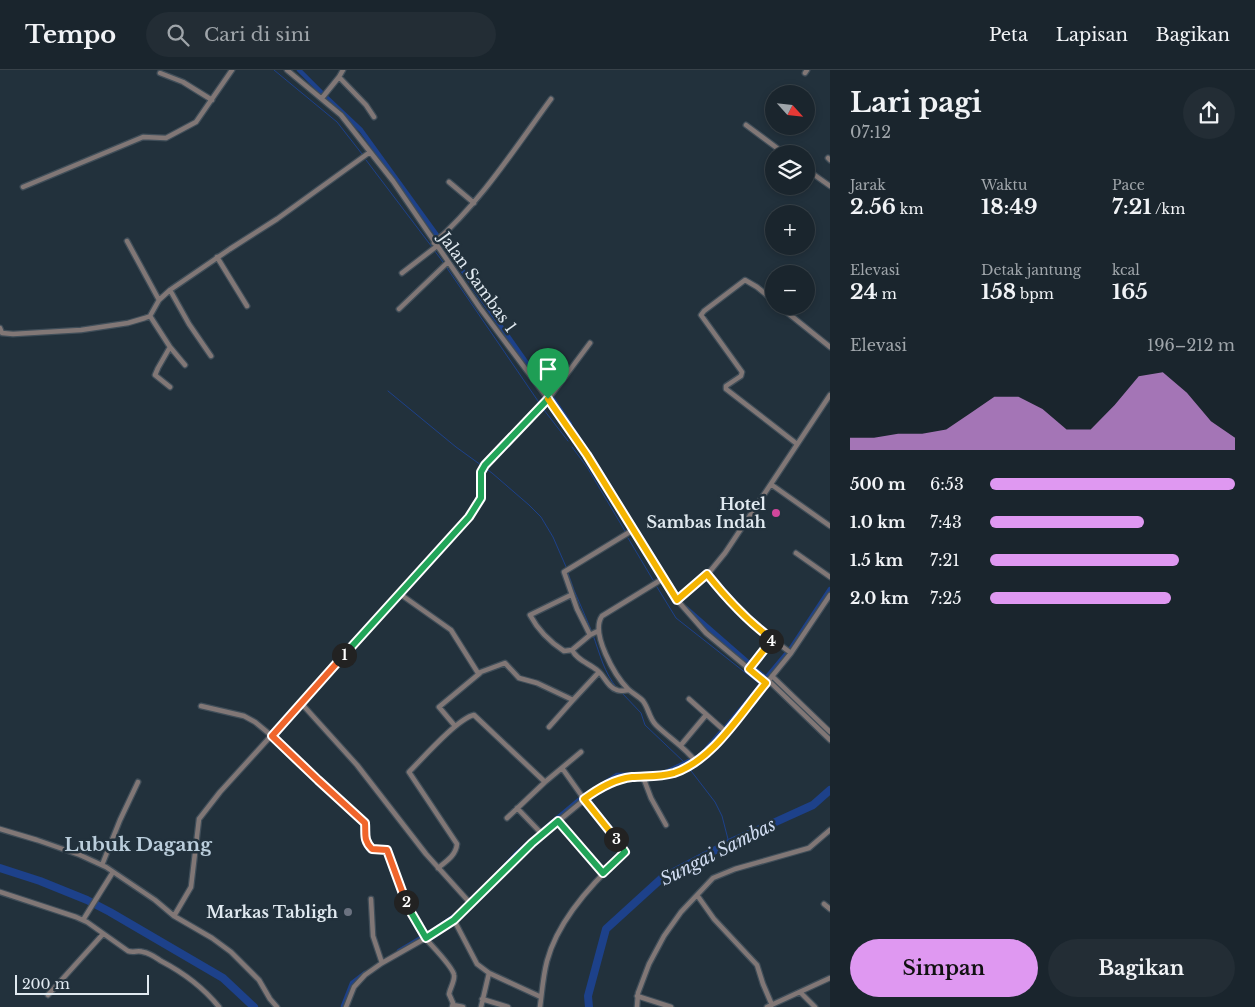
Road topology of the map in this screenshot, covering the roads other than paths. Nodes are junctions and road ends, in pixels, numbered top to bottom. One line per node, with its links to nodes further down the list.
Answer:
1 (232, 70): 8 (street)
2 (287, 70): 6 (street, Jalan Sambas 1)
3 (343, 70): 5 (street)
4 (160, 73): 8 (street)
5 (339, 77): 6 (street); 9 (street)
6 (322, 98): 12 (street, Jalan Sambas 1)
7 (551, 99): 17 (street)
8 (212, 100): 16 (street)
9 (374, 117)
10 (746, 125): 11 (street)
11 (773, 145)
12 (370, 152): 19 (street, Jalan Sambas 1); 20 (street)
13 (815, 175): 15 (street)
14 (448, 182): 17 (street)
15 (830, 186)
16 (23, 187)
17 (474, 203): 19 (street)
18 (127, 241): 25 (street)
19 (436, 245): 21 (street, Jalan Sambas 1); 22 (street)
20 (217, 257): 23 (street); 26 (street)
21 (448, 262): 27 (street); 38 (street, Jalan Sambas 1)
22 (402, 273)
23 (170, 290): 25 (street); 34 (street)
24 (765, 294): 39 (street)
25 (159, 300): 29 (street)
26 (247, 306)
27 (399, 309)
28 (790, 315): 33 (street)
29 (150, 316): 30 (street); 32 (street)
30 (0, 328)
31 (590, 343): 38 (street)
32 (170, 347): 35 (street); 36 (street)
33 (830, 347)
34 (211, 356)
35 (184, 365)
36 (170, 387)
37 (830, 395): 39 (street)
38 (548, 399): 42 (street, Jalan Sambas 1); 47 (street)
39 (797, 444): 40 (street)
40 (772, 485): 41 (street); 44 (street)
41 (830, 526)
42 (633, 530): 46 (street, Jalan Sambas 1); 48 (street)
43 (796, 553): 45 (street)
44 (707, 574): 50 (street); 52 (street)
45 (830, 577)
46 (664, 578): 50 (street, Jalan Sambas 1); 51 (street)
47 (400, 594): 57 (street); 62 (street)
48 (571, 595): 51 (street); 53 (street)
49 (830, 595): 54 (street)
50 (677, 600): 55 (street, Jalan Sambas 1)
51 (594, 633): 53 (street); 59 (street)
52 (772, 639): 54 (street); 55 (street)
53 (572, 650): 56 (street)
54 (791, 653): 58 (street)
55 (749, 669): 58 (street, Jalan Sambas 1)
56 (599, 672): 59 (street); 61 (street)
57 (480, 673): 61 (street); 65 (street)
58 (769, 680): 67 (street); 68 (street); 70 (street)
59 (627, 690): 71 (street)
60 (689, 699): 64 (street)
61 (573, 700): 66 (street)
62 (302, 703): 69 (street); 87 (street)
63 (201, 706): 69 (street)
64 (706, 715): 67 (street); 71 (street)
65 (455, 726): 77 (street); 87 (street)
66 (549, 727)
67 (726, 732): 73 (street)
68 (830, 732)
69 (272, 736): 96 (street); 100 (street)
70 (830, 740)
71 (681, 745): 73 (street)
72 (581, 752): 74 (street)
73 (695, 763): 75 (street)
74 (562, 768): 77 (street); 78 (street)
75 (643, 776): 78 (street); 82 (street)
76 (138, 782): 86 (street)
77 (544, 782): 79 (street)
78 (584, 799): 81 (street); 88 (street)
79 (517, 808): 80 (street); 85 (street)
80 (507, 818)
81 (558, 821): 85 (street); 88 (street)
82 (666, 826)
83 (0, 830): 86 (street)
84 (830, 830): 91 (street)
85 (542, 834): 93 (street)
86 (102, 865): 89 (street)
87 (438, 868): 93 (street)
88 (603, 873): 107 (street)
89 (111, 874): 96 (street); 97 (street)
90 (0, 892): 97 (street)
91 (697, 895): 106 (street); 109 (street)
92 (371, 899): 101 (street)
93 (471, 904): 98 (street)
94 (824, 904): 95 (street)
95 (830, 909)
96 (174, 916): 112 (street)
97 (84, 918): 99 (street)
98 (454, 920): 100 (street); 102 (street)
99 (104, 934): 105 (street); 111 (street)
100 (426, 938): 101 (street); 110 (street)
101 (382, 963): 113 (street)
102 (489, 973): 107 (street); 108 (street)
103 (830, 978): 104 (street)
104 (800, 992): 109 (street); 121 (street)
105 (48, 995)
106 (637, 996): 118 (street); 119 (street)
107 (541, 997): 117 (street)
108 (482, 999): 115 (street); 116 (street)
109 (772, 1005): 120 (street)
110 (452, 1006): 114 (street)
111 (220, 1007)
112 (277, 1007)
113 (346, 1007)
114 (463, 1007)
115 (481, 1007)
116 (508, 1007)
117 (540, 1007)
118 (637, 1007)
119 (671, 1007)
120 (767, 1007)
121 (815, 1007)

